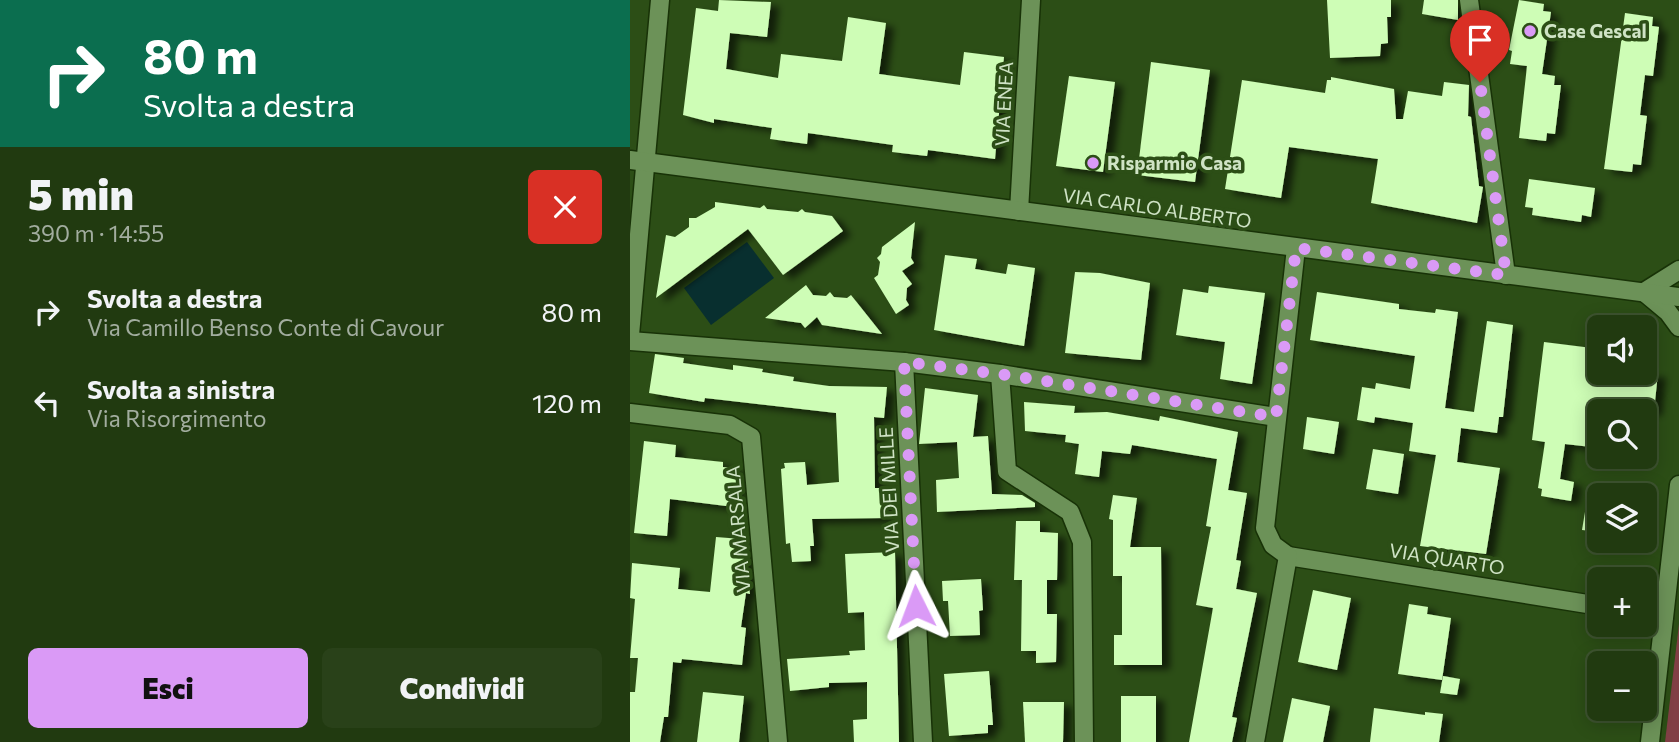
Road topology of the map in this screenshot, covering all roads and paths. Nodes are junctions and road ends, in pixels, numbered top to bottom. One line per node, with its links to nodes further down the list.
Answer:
1 (660, 0): 4 (street)
2 (1031, 0): 5 (street, VIA ENEA)
3 (1469, 0): 8 (street)
4 (638, 162): 5 (street, VIA CARLO ALBERTO); 12 (street)
5 (1020, 211): 6 (street, VIA CARLO ALBERTO)
6 (1296, 248): 8 (street, VIA CARLO ALBERTO); 17 (street)
7 (1679, 270): 9 (street)
8 (1506, 275): 9 (street, VIA CARLO ALBERTO)
9 (1644, 292): 10 (street, VIA CARLO ALBERTO); 11 (street)
10 (1679, 297)
11 (1679, 327)
12 (630, 335)
13 (630, 341): 14 (street)
14 (904, 362): 15 (street); 24 (street, VIA DEI MILLE)
15 (1000, 374): 17 (street); 25 (street)
16 (630, 413): 23 (street, VIA MARSALA)
17 (1276, 417): 19 (street)
18 (1679, 485): 22 (street)
19 (1288, 556): 20 (street, VIA QUARTO); 26 (street)
20 (1587, 604)
21 (1657, 616): 22 (street)
22 (1664, 617): 27 (street)
23 (778, 742)
24 (923, 742)
25 (1084, 742)
26 (1255, 742)
27 (1650, 742)

